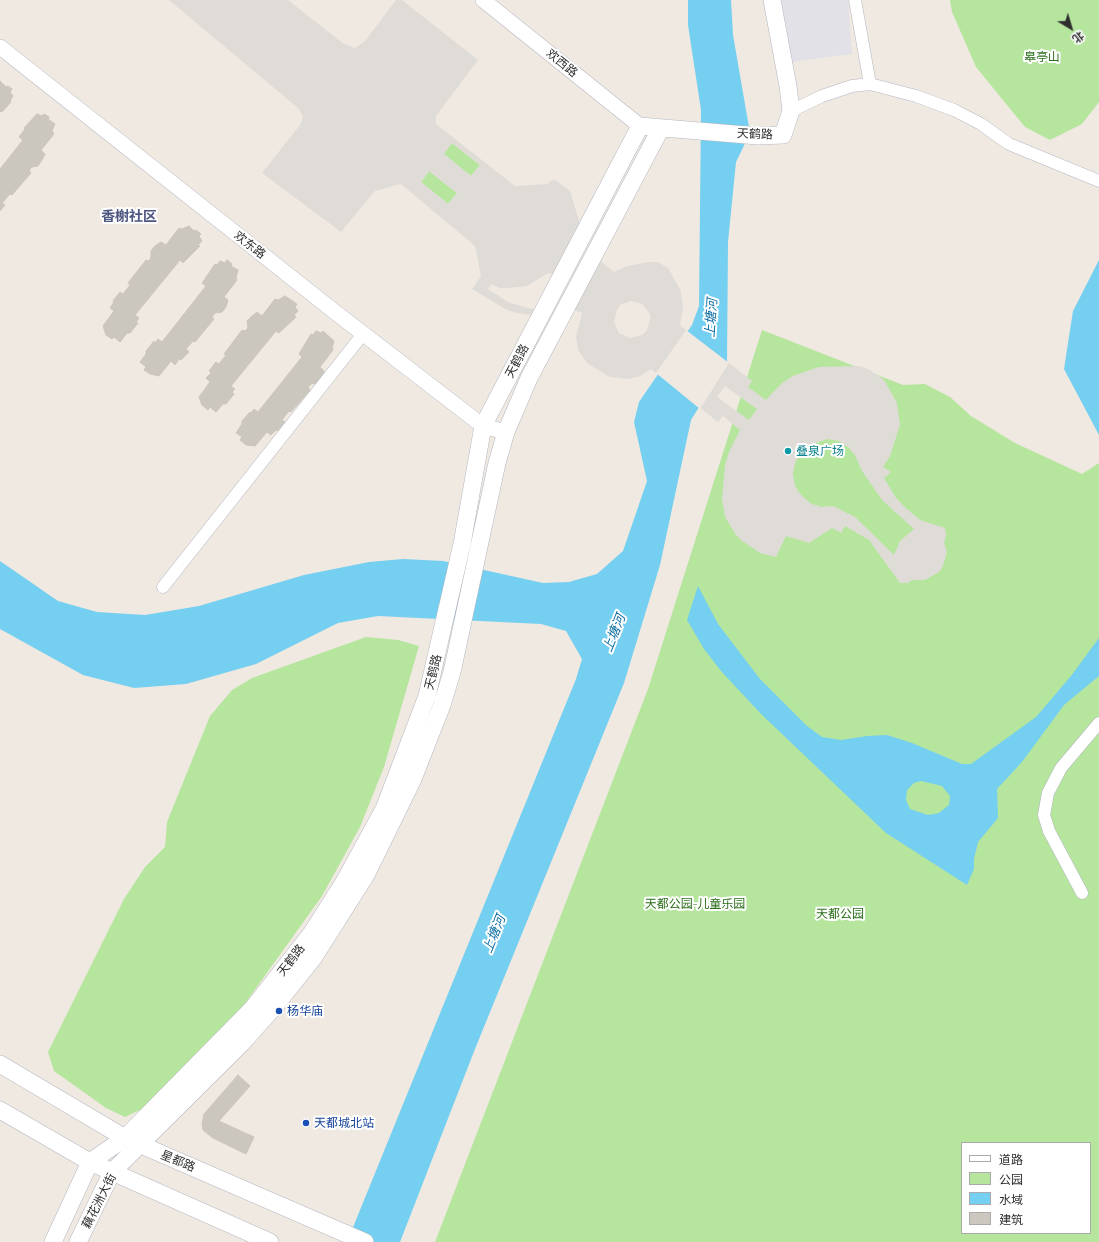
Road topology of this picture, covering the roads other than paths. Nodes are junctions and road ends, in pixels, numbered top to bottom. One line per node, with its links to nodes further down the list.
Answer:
1 (483, 0): 7 (street, 欢西路)
2 (772, 0): 6 (main road, 天鹤路)
3 (855, 0): 5 (street)
4 (0, 46): 10 (street, 欢东路)
5 (870, 84): 6 (street); 9 (street)
6 (791, 111): 8 (main road, 天鹤路)
7 (640, 126): 8 (main road, 天鹤路); 11 (main road, 天鹤路)
8 (661, 128): 12 (main road, 天鹤路)
9 (1099, 181)
10 (363, 334): 11 (street, 欢东路); 13 (street)
11 (483, 426): 12 (street, 欢东路); 18 (main road, 天鹤路)
12 (506, 432): 18 (main road, 天鹤路)
13 (163, 587)
14 (1099, 723): 15 (street)
15 (1082, 893)
16 (0, 1064): 18 (main road, 星都路)
17 (0, 1110): 19 (main road)
18 (133, 1141): 19 (main road, 天鹤路); 20 (main road, 藕花洲大街); 24 (main road, 星都路)
19 (90, 1162): 20 (main road); 21 (main road, 藕花洲大街)
20 (112, 1172): 22 (main road, 藕花洲大街); 23 (main road)
21 (53, 1242)
22 (78, 1242)
23 (270, 1242)
24 (365, 1242)

